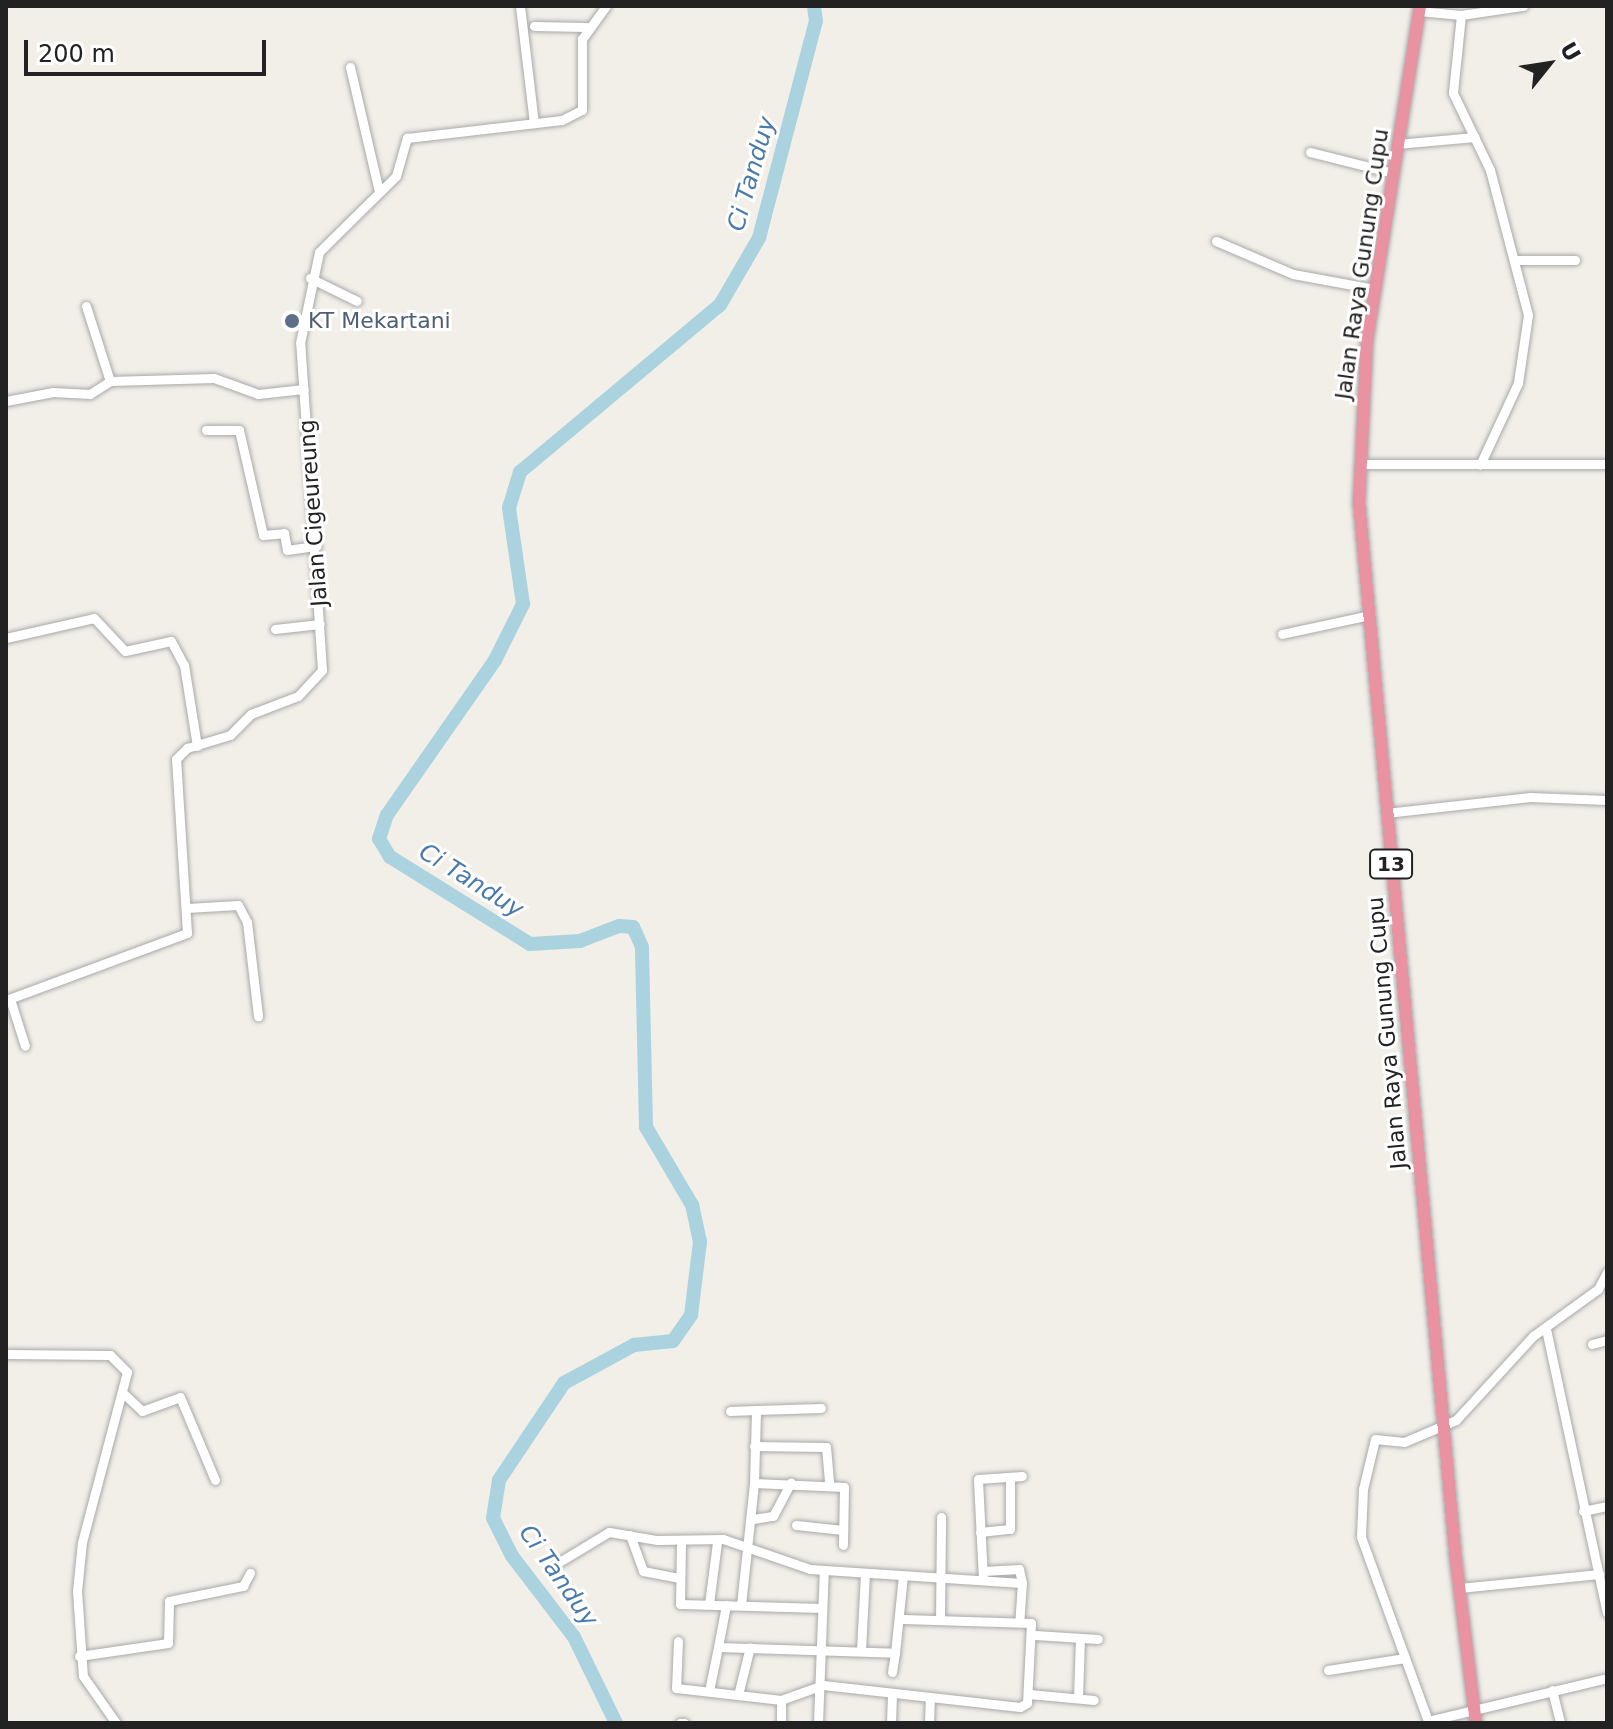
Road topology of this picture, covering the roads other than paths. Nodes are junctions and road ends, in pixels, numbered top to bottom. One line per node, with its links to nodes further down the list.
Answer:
1 (520, 6): 9 (street)
2 (606, 6): 7 (street)
3 (1523, 6): 5 (street)
4 (1419, 9): 5 (street); 11 (highway, Jalan Raya Gunung Cupu / 13)
5 (1461, 15): 10 (street)
6 (534, 26): 7 (street)
7 (586, 27): 9 (street, Jalan Cigeureung)
8 (350, 67): 14 (street)
9 (534, 123): 14 (street, Jalan Cigeureung)
10 (1475, 137): 11 (street); 16 (street)
11 (1397, 144): 13 (highway, Jalan Raya Gunung Cupu / 13)
12 (1310, 152): 13 (street)
13 (1393, 173): 19 (highway, Jalan Raya Gunung Cupu / 13)
14 (379, 192): 18 (street, Jalan Cigeureung)
15 (1216, 241): 19 (street)
16 (1514, 260): 17 (street); 28 (street)
17 (1575, 260)
18 (310, 278): 20 (street); 23 (street, Jalan Cigeureung)
19 (1375, 289): 26 (highway, Jalan Raya Gunung Cupu / 13)
20 (357, 301)
21 (86, 306): 22 (street)
22 (110, 381): 23 (street); 24 (street)
23 (304, 389): 29 (street, Jalan Cigeureung)
24 (6, 401)
25 (206, 430): 29 (street)
26 (1360, 464): 28 (street); 30 (highway, Jalan Raya Gunung Cupu / 13)
27 (1607, 464): 28 (street)
28 (1480, 465)
29 (317, 546): 31 (street, Jalan Cigeureung)
30 (1365, 616): 33 (street); 37 (highway, Jalan Raya Gunung Cupu / 13)
31 (320, 624): 32 (street); 35 (street, Jalan Cigeureung)
32 (275, 629)
33 (1282, 634)
34 (6, 638): 35 (street)
35 (197, 746): 38 (street, Jalan Cigeureung)
36 (1607, 800): 37 (street)
37 (1386, 813): 52 (highway, Jalan Raya Gunung Cupu / 13)
38 (187, 908): 39 (street, Jalan Cigeureung); 40 (street)
39 (8, 1000): 41 (street)
40 (258, 1016)
41 (25, 1046)
42 (1607, 1272): 43 (street)
43 (1603, 1292): 44 (street)
44 (1546, 1329): 52 (street); 61 (street)
45 (1607, 1340): 46 (street)
46 (1592, 1344)
47 (6, 1354): 48 (street)
48 (124, 1394): 56 (street); 99 (street)
49 (821, 1408): 50 (street)
50 (756, 1410): 51 (street); 53 (street)
51 (730, 1411)
52 (1444, 1428): 81 (highway, Jalan Raya Gunung Cupu / 13); 100 (street)
53 (754, 1446): 58 (street); 59 (street)
54 (1022, 1476): 55 (street)
55 (1010, 1477): 66 (street); 66 (street)
56 (215, 1480)
57 (791, 1482): 58 (street); 59 (street); 63 (street)
58 (754, 1483): 63 (street)
59 (829, 1485): 65 (street)
60 (1607, 1506): 61 (street)
61 (1583, 1511): 76 (street)
62 (941, 1517): 79 (street)
63 (753, 1519): 71 (street)
64 (796, 1525): 65 (street)
65 (843, 1530): 70 (street)
66 (980, 1532): 78 (street)
67 (630, 1535): 68 (street); 72 (street); 80 (street)
68 (681, 1542): 69 (street); 80 (street)
69 (717, 1542): 71 (street); 82 (street)
70 (843, 1545)
71 (749, 1548): 73 (street); 84 (street)
72 (556, 1564)
73 (824, 1570): 75 (street); 85 (street)
74 (250, 1573): 99 (street)
75 (865, 1573): 77 (street); 97 (street)
76 (1599, 1574): 81 (street); 86 (street)
77 (903, 1575): 79 (street); 87 (street)
78 (983, 1575): 79 (street); 89 (street)
79 (941, 1577): 88 (street)
80 (678, 1578): 82 (street)
81 (1459, 1588): 114 (highway, Jalan Raya Gunung Cupu / 13)
82 (709, 1604): 83 (street)
83 (726, 1605): 84 (street); 94 (street)
84 (741, 1605): 85 (street)
85 (822, 1608): 96 (street)
86 (1607, 1613)
87 (903, 1619): 88 (street); 98 (street)
88 (940, 1620): 89 (street)
89 (1019, 1622): 90 (street)
90 (1035, 1635): 91 (street); 108 (street)
91 (1080, 1638): 92 (street); 111 (street)
92 (1098, 1639)
93 (678, 1641): 106 (street)
94 (718, 1647): 95 (street); 106 (street)
95 (750, 1647): 96 (street); 109 (street)
96 (819, 1648): 97 (street); 104 (street)
97 (861, 1650): 98 (street)
98 (895, 1653): 102 (street)
99 (79, 1656): 116 (street)
100 (1405, 1658): 101 (street); 115 (street)
101 (1328, 1670)
102 (892, 1672)
103 (1607, 1678): 105 (street)
104 (817, 1685): 107 (street); 112 (street); 118 (street)
105 (1552, 1690): 114 (street); 121 (street)
106 (709, 1691): 109 (street)
107 (892, 1693): 110 (street); 119 (street)
108 (1029, 1694): 110 (street); 111 (street)
109 (738, 1695): 112 (street)
110 (930, 1697): 120 (street)
111 (1078, 1698): 113 (street)
112 (781, 1700): 117 (street)
113 (1094, 1700)
114 (1475, 1716): 115 (street)
115 (1429, 1722)
116 (116, 1723)
117 (781, 1723)
118 (818, 1723)
119 (891, 1723)
120 (929, 1723)
121 (1560, 1723)

